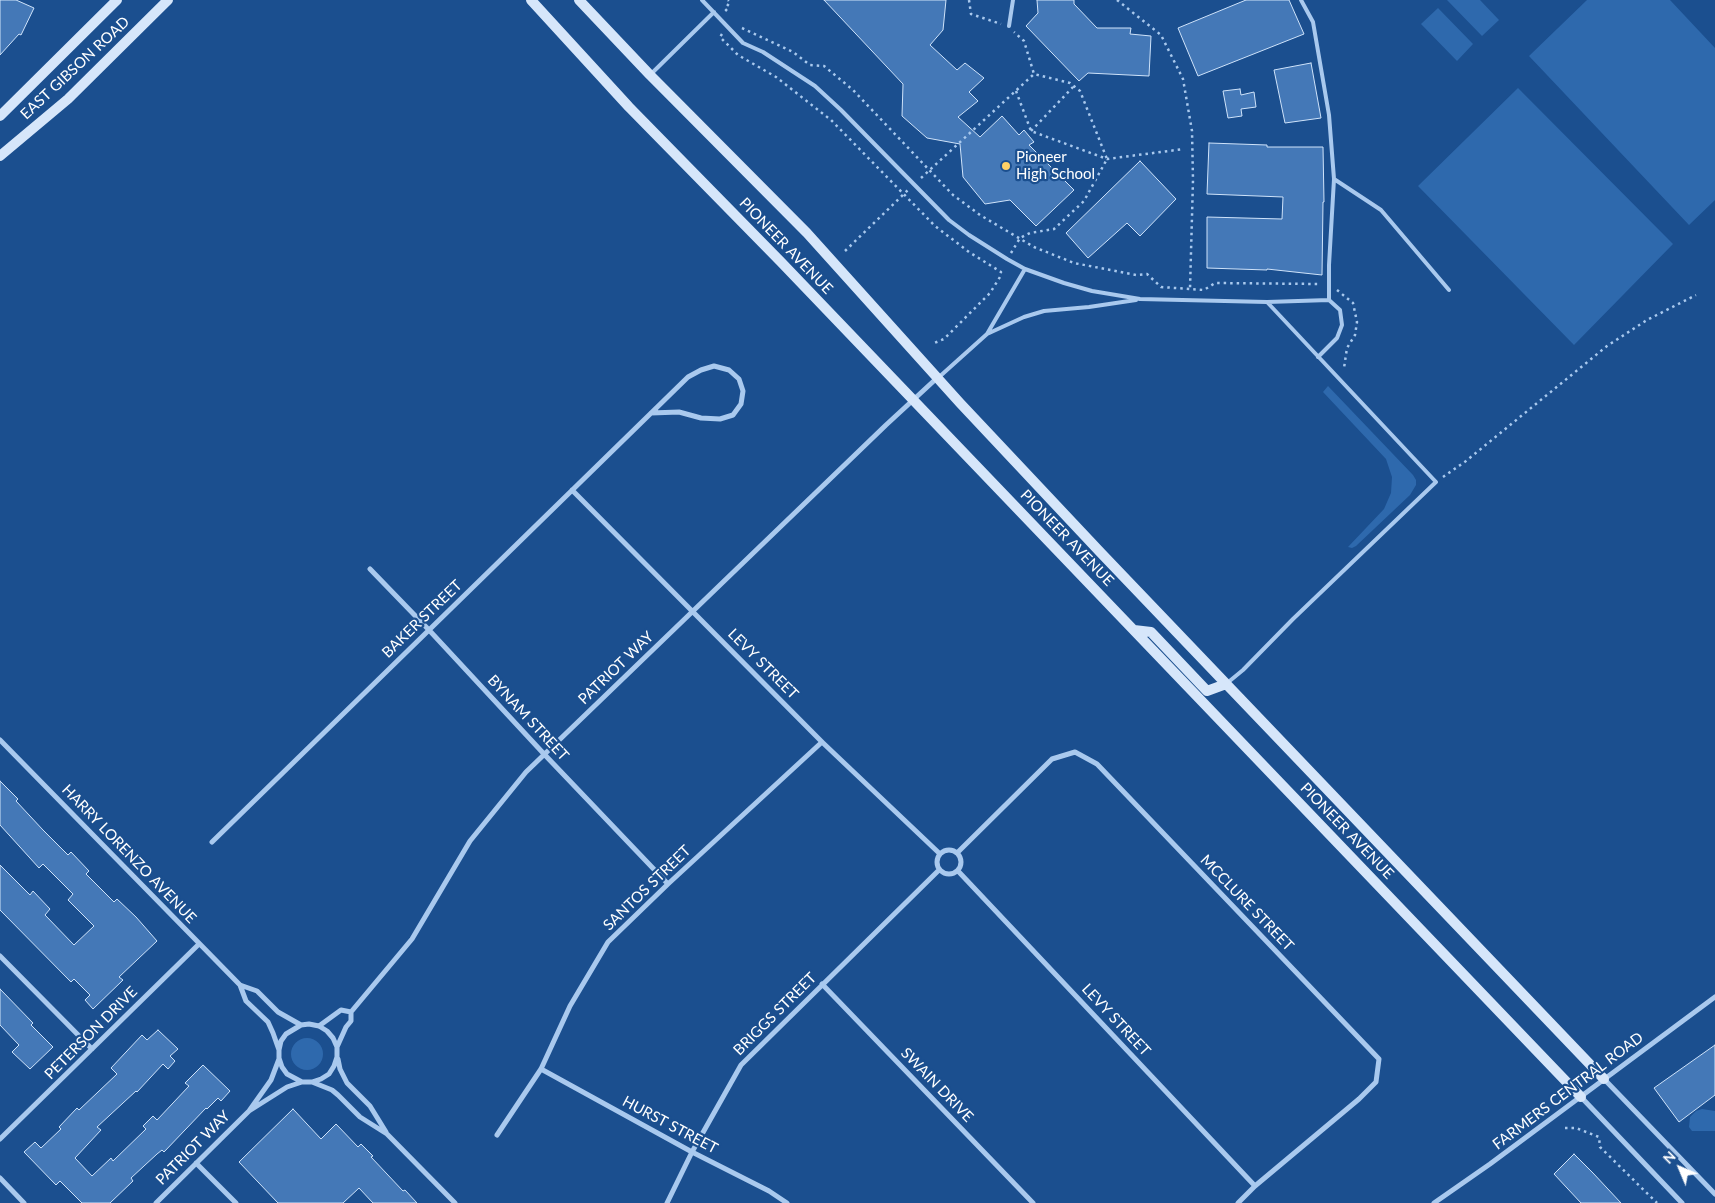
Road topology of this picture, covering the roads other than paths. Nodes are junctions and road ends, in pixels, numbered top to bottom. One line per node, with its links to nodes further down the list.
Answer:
1 (117, 0): 11 (street, EAST GIBSON ROAD)
2 (168, 0): 12 (street, EAST GIBSON ROAD)
3 (531, 0): 22 (street, PIONEER AVENUE)
4 (579, 0): 10 (street, PIONEER AVENUE)
5 (702, 0): 8 (lane)
6 (1012, 0): 9 (lane)
7 (1301, 0): 13 (lane)
8 (714, 12): 10 (lane); 14 (lane)
9 (1009, 26)
10 (650, 75): 21 (street, PIONEER AVENUE)
11 (0, 116)
12 (0, 156)
13 (1334, 179): 15 (lane); 17 (lane)
14 (1025, 269): 16 (lane); 19 (lane)
15 (1449, 290)
16 (1140, 299): 18 (lane); 19 (lane)
17 (1329, 300): 18 (lane); 20 (lane)
18 (1267, 302): 20 (lane)
19 (987, 334): 21 (lane)
20 (1318, 357): 29 (lane)
21 (938, 378): 22 (street, PATRIOT WAY); 29 (street, PIONEER AVENUE)
22 (913, 400): 26 (street, PATRIOT WAY); 28 (street, PIONEER AVENUE)
23 (651, 413): 23 (street, BAKER STREET); 24 (street, BAKER STREET)
24 (572, 490): 26 (street, LEVY STREET); 27 (street, BAKER STREET)
25 (370, 570): 27 (street, BYNAM STREET)
26 (694, 612): 31 (street, LEVY STREET); 32 (street, PATRIOT WAY)
27 (429, 630): 32 (street, BYNAM STREET); 33 (street, BAKER STREET)
28 (1134, 630): 29 (street); 56 (street, PIONEER AVENUE)
29 (1226, 684): 53 (street, PIONEER AVENUE)
30 (0, 740): 39 (street, HARRY LORENZO AVENUE)
31 (822, 742): 35 (street, LEVY STREET); 38 (street, SANTOS STREET)
32 (544, 754): 38 (street, BYNAM STREET); 44 (street, PATRIOT WAY)
33 (212, 842)
34 (957, 853): 35 (street); 37 (street); 64 (street, MCCLURE STREET)
35 (940, 854): 36 (street)
36 (939, 870): 37 (street); 41 (street, BRIGGS STREET)
37 (958, 870): 64 (street, LEVY STREET)
38 (668, 884): 52 (street, SANTOS STREET)
39 (199, 944): 42 (street, HARRY LORENZO AVENUE); 48 (street, PETERSON DRIVE)
40 (0, 956): 48 (street)
41 (822, 984): 61 (street, BRIGGS STREET); 72 (street, SWAIN DRIVE)
42 (240, 985): 45 (street, HARRY LORENZO AVENUE); 49 (street, HARRY LORENZO AVENUE)
43 (1715, 997): 53 (street, FARMERS CENTRAL ROAD)
44 (351, 1012): 46 (street); 47 (street)
45 (301, 1025): 46 (street); 49 (street)
46 (319, 1026): 47 (street)
47 (337, 1047): 50 (street)
48 (92, 1049): 60 (street, PETERSON DRIVE)
49 (279, 1050): 51 (street)
50 (337, 1057): 55 (street); 58 (street)
51 (279, 1058): 54 (street); 57 (street, PATRIOT WAY)
52 (542, 1069): 59 (street, SANTOS STREET); 61 (street, HURST STREET)
53 (1604, 1080): 56 (street, FARMERS CENTRAL ROAD); 65 (street)
54 (302, 1082): 55 (street); 57 (street, PATRIOT WAY)
55 (312, 1082): 58 (street)
56 (1581, 1098): 74 (street, FARMERS CENTRAL ROAD); 75 (street)
57 (249, 1111): 62 (street, PATRIOT WAY)
58 (388, 1134): 69 (street)
59 (497, 1135)
60 (0, 1139)
61 (692, 1152): 70 (street, BRIGGS STREET); 71 (street, HURST STREET)
62 (196, 1162): 67 (street, PATRIOT WAY); 68 (street)
63 (0, 1178): 66 (street)
64 (1255, 1186): 73 (street)
65 (1715, 1194)
66 (24, 1203)
67 (156, 1203)
68 (236, 1203)
69 (455, 1203)
70 (667, 1203)
71 (787, 1203)
72 (1033, 1203)
73 (1238, 1203)
74 (1434, 1203)
75 (1682, 1203)

